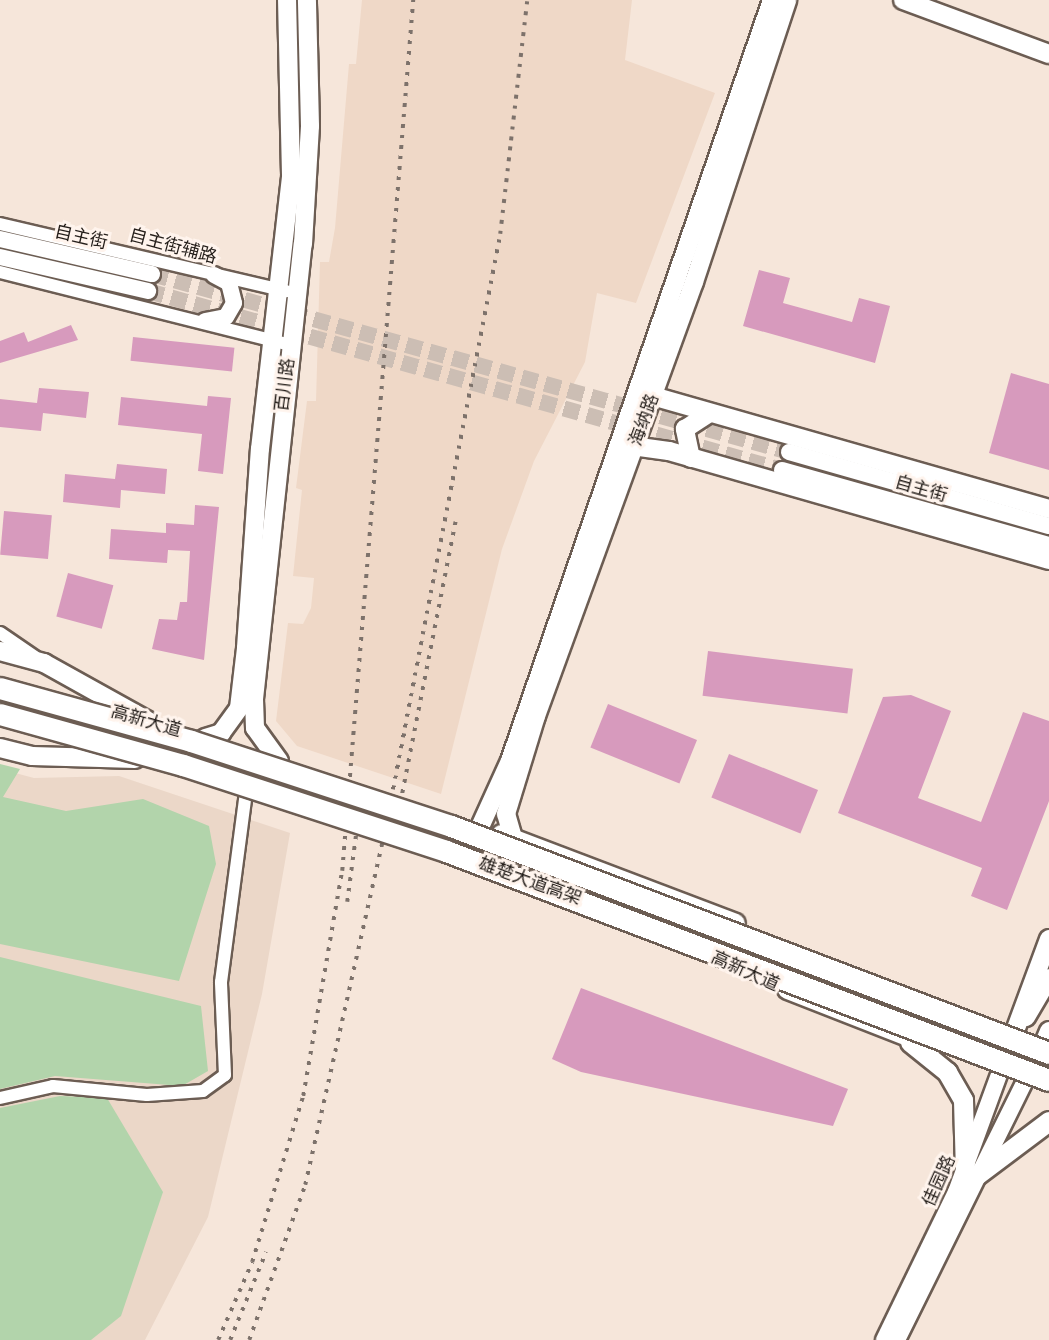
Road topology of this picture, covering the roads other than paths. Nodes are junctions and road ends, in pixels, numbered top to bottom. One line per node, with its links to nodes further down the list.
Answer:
1 (287, 0): 16 (main road, 百川路)
2 (307, 0): 16 (main road, 百川路)
3 (772, 0): 19 (main road, 海纳路)
4 (787, 0): 19 (main road, 海纳路)
5 (903, 0): 8 (main road)
6 (932, 0): 7 (main road)
7 (1049, 43)
8 (1049, 54)
9 (0, 224): 14 (street, 自主街辅路)
10 (0, 239): 13 (street, 自主街)
11 (0, 257): 15 (street, 自主街)
12 (0, 272): 17 (street)
13 (152, 274)
14 (214, 275): 16 (street, 自主街辅路); 17 (street)
15 (148, 291)
16 (288, 292): 18 (main road, 百川路)
17 (205, 321): 18 (street)
18 (281, 343): 37 (main road, 百川路); 41 (main road, 百川路)
19 (645, 393): 20 (main road); 21 (main road, 海纳路)
20 (708, 414): 23 (main road); 25 (main road)
21 (626, 445): 23 (main road); 45 (main road, 海纳路); 46 (main road, 海纳路)
22 (789, 452): 26 (street, 自主街)
23 (691, 458): 28 (main road)
24 (782, 470): 27 (street, 自主街)
25 (1049, 509)
26 (1049, 526)
27 (1049, 547)
28 (1049, 560)
29 (0, 633): 31 (street)
30 (0, 651): 31 (main road)
31 (44, 663): 35 (main road)
32 (0, 679): 35 (main road, 高新大道)
33 (0, 688): 54 (highway, 雄楚大道高架, bridge)
34 (0, 714): 38 (highway, 雄楚大道高架, bridge)
35 (148, 721): 37 (main road, 高新大道)
36 (0, 722): 38 (highway, bridge); 40 (main road)
37 (205, 738): 41 (main road, 高新大道)
38 (105, 743): 57 (highway, 雄楚大道高架, bridge)
39 (0, 748): 40 (main road)
40 (135, 758): 42 (main road)
41 (285, 763)
42 (246, 792): 43 (main road); 59 (street)
43 (281, 804)
44 (451, 816): 45 (main road)
45 (480, 827): 46 (main road)
46 (513, 838): 48 (main road)
47 (439, 857): 50 (main road, 高新大道)
48 (760, 932): 50 (main road); 52 (main road)
49 (1049, 939): 52 (main road)
50 (748, 970): 53 (main road, 高新大道)
51 (1049, 978): 52 (main road)
52 (1015, 1031): 54 (main road); 55 (street, 佳园路)
53 (900, 1035): 55 (main road, 高新大道); 61 (main road)
54 (1048, 1043): 56 (street, 佳园路)
55 (1003, 1070): 56 (main road, 高新大道); 61 (street, 佳园路)
56 (1025, 1079): 58 (main road, 高新大道); 61 (street, 佳园路)
57 (1049, 1080)
58 (1049, 1088)
59 (0, 1098)
60 (1049, 1121): 61 (main road)
61 (971, 1173): 62 (street, 佳园路); 63 (street, 佳园路)
62 (884, 1340)
63 (897, 1340)

